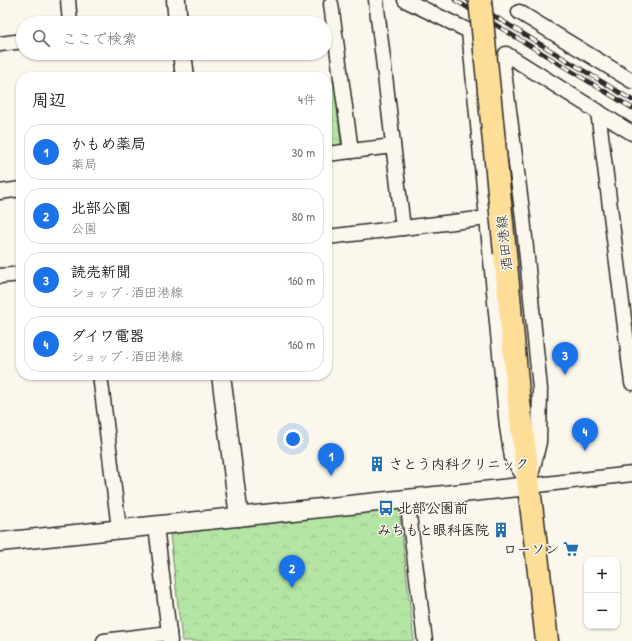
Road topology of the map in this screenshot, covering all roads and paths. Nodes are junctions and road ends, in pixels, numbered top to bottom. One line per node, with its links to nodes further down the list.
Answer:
1 (68, 0): 8 (street)
2 (176, 0): 9 (street)
3 (376, 0): 19 (street)
4 (405, 0): 12 (street, 酒田港線)
5 (480, 0): 33 (main road, 酒田港線, bridge)
6 (331, 4): 20 (street)
7 (519, 12): 16 (street)
8 (69, 16)
9 (177, 16)
10 (16, 42): 11 (street)
11 (0, 44)
12 (471, 51): 14 (street); 24 (street, 酒田港線)
13 (183, 60): 15 (street)
14 (503, 64): 17 (street); 33 (street, 酒田港線)
15 (184, 72)
16 (632, 81)
17 (598, 111): 18 (street); 31 (street)
18 (632, 133)
19 (393, 146): 20 (street); 25 (street)
20 (351, 151): 21 (street)
21 (332, 153)
22 (16, 190): 23 (street)
23 (0, 192)
24 (487, 218): 25 (street); 33 (street, 酒田港線)
25 (403, 228): 26 (street)
26 (332, 236)
27 (16, 274): 28 (street)
28 (0, 276)
29 (101, 380): 37 (street)
30 (222, 380): 35 (street)
31 (632, 383)
32 (632, 474): 33 (street)
33 (529, 486): 34 (street); 42 (main road, 酒田港線)
34 (407, 499): 35 (street); 41 (street)
35 (239, 517): 36 (street)
36 (156, 526): 37 (street); 39 (street)
37 (119, 529): 38 (street)
38 (0, 542)
39 (170, 637): 40 (street)
40 (104, 641)
41 (425, 641)
42 (547, 641)

